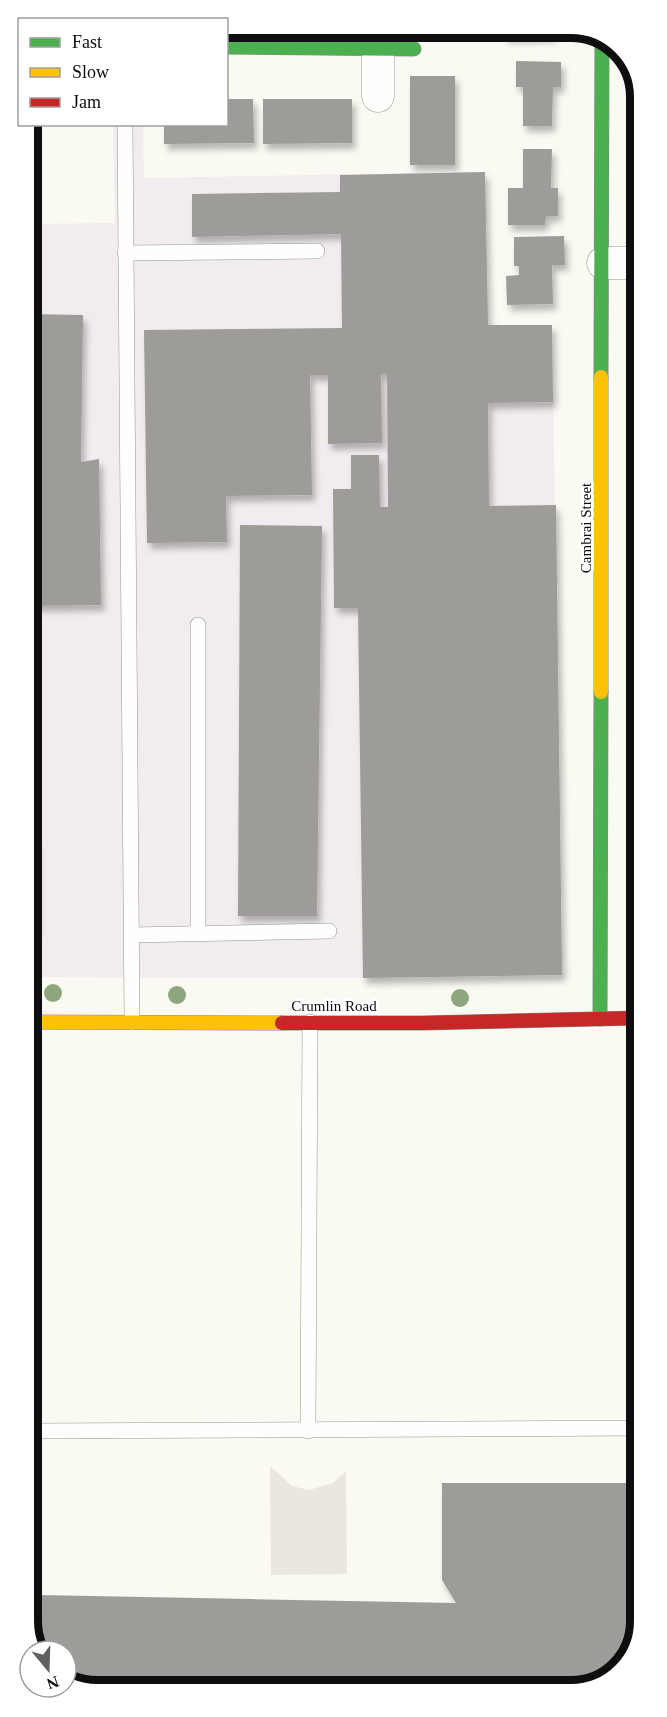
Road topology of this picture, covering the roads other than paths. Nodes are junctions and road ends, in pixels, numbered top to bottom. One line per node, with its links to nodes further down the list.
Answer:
1 (272, 38): 3 (street)
2 (286, 38): 5 (street)
3 (228, 47)
4 (602, 47): 11 (street, Cambrai Street)
5 (378, 48): 6 (street); 7 (street)
6 (414, 49)
7 (378, 96)
8 (125, 126): 10 (lane)
9 (317, 251): 10 (lane)
10 (125, 253): 16 (lane)
11 (603, 263): 12 (street); 18 (street, Cambrai Street)
12 (630, 263)
13 (198, 625): 15 (lane)
14 (329, 932): 15 (lane)
15 (198, 934): 16 (lane)
16 (132, 935): 20 (lane)
17 (630, 1018): 18 (street, Crumlin Road)
18 (600, 1019): 21 (street, Crumlin Road)
19 (38, 1022): 20 (street, Crumlin Road)
20 (132, 1022): 21 (street, Crumlin Road)
21 (310, 1023): 24 (lane)
22 (630, 1428): 24 (lane)
23 (38, 1431): 24 (lane)
24 (308, 1431)

